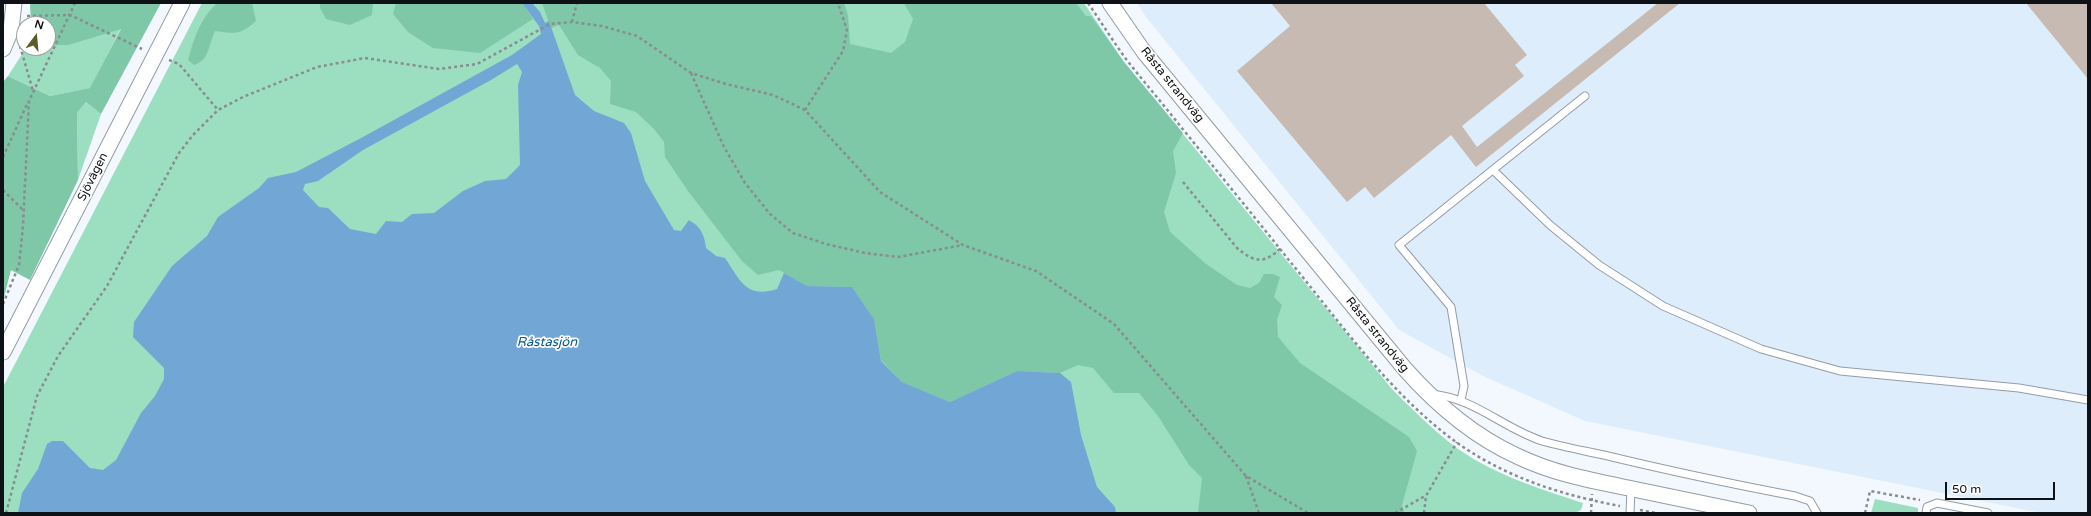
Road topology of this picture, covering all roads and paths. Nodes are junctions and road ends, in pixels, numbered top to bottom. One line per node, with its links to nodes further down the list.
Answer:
1 (75, 3): 7 (path)
2 (182, 3): 11 (street, Sjövägen)
3 (577, 3): 8 (path)
4 (838, 3): 17 (path)
5 (1110, 3): 23 (street, Råsta strandväg)
6 (14, 10): 7 (path); 9 (street)
7 (70, 15): 11 (path); 13 (path)
8 (572, 22): 12 (path); 16 (path)
9 (3, 49)
10 (23, 56): 13 (path)
11 (154, 56): 16 (path); 26 (street, Sjövägen)
12 (691, 73): 17 (path); 24 (path)
13 (33, 92): 15 (path)
14 (1584, 96): 19 (lane)
15 (29, 101): 18 (path); 22 (path)
16 (218, 110): 37 (path)
17 (805, 110): 24 (path)
18 (3, 157)
19 (1493, 170): 28 (lane); 29 (lane)
20 (1183, 182): 23 (path)
21 (3, 190): 22 (path)
22 (23, 210): 25 (path)
23 (1295, 234): 27 (street, Råsta strandväg)
24 (963, 245): 31 (path)
25 (3, 304)
26 (3, 352)
27 (1427, 394): 28 (lane); 32 (street, Råsta strandväg)
28 (1461, 400): 46 (lane)
29 (2088, 400)
30 (1457, 442): 34 (path)
31 (1246, 476): 39 (path); 40 (path)
32 (1593, 482): 33 (street, Råsta strandväg); 43 (path)
33 (1631, 489): 44 (lane); 45 (street, Råsta strandväg)
34 (1426, 496): 41 (path); 42 (path)
35 (1937, 503): 47 (path); 48 (lane); 49 (lane)
36 (3, 506): 37 (path)
37 (8, 506): 38 (path)
38 (6, 513)
39 (1259, 513)
40 (1308, 513)
41 (1395, 513)
42 (1424, 513)
43 (1591, 513)
44 (1630, 513)
45 (1749, 513)
46 (1816, 513)
47 (1865, 513)
48 (1926, 513)
49 (1988, 513)

